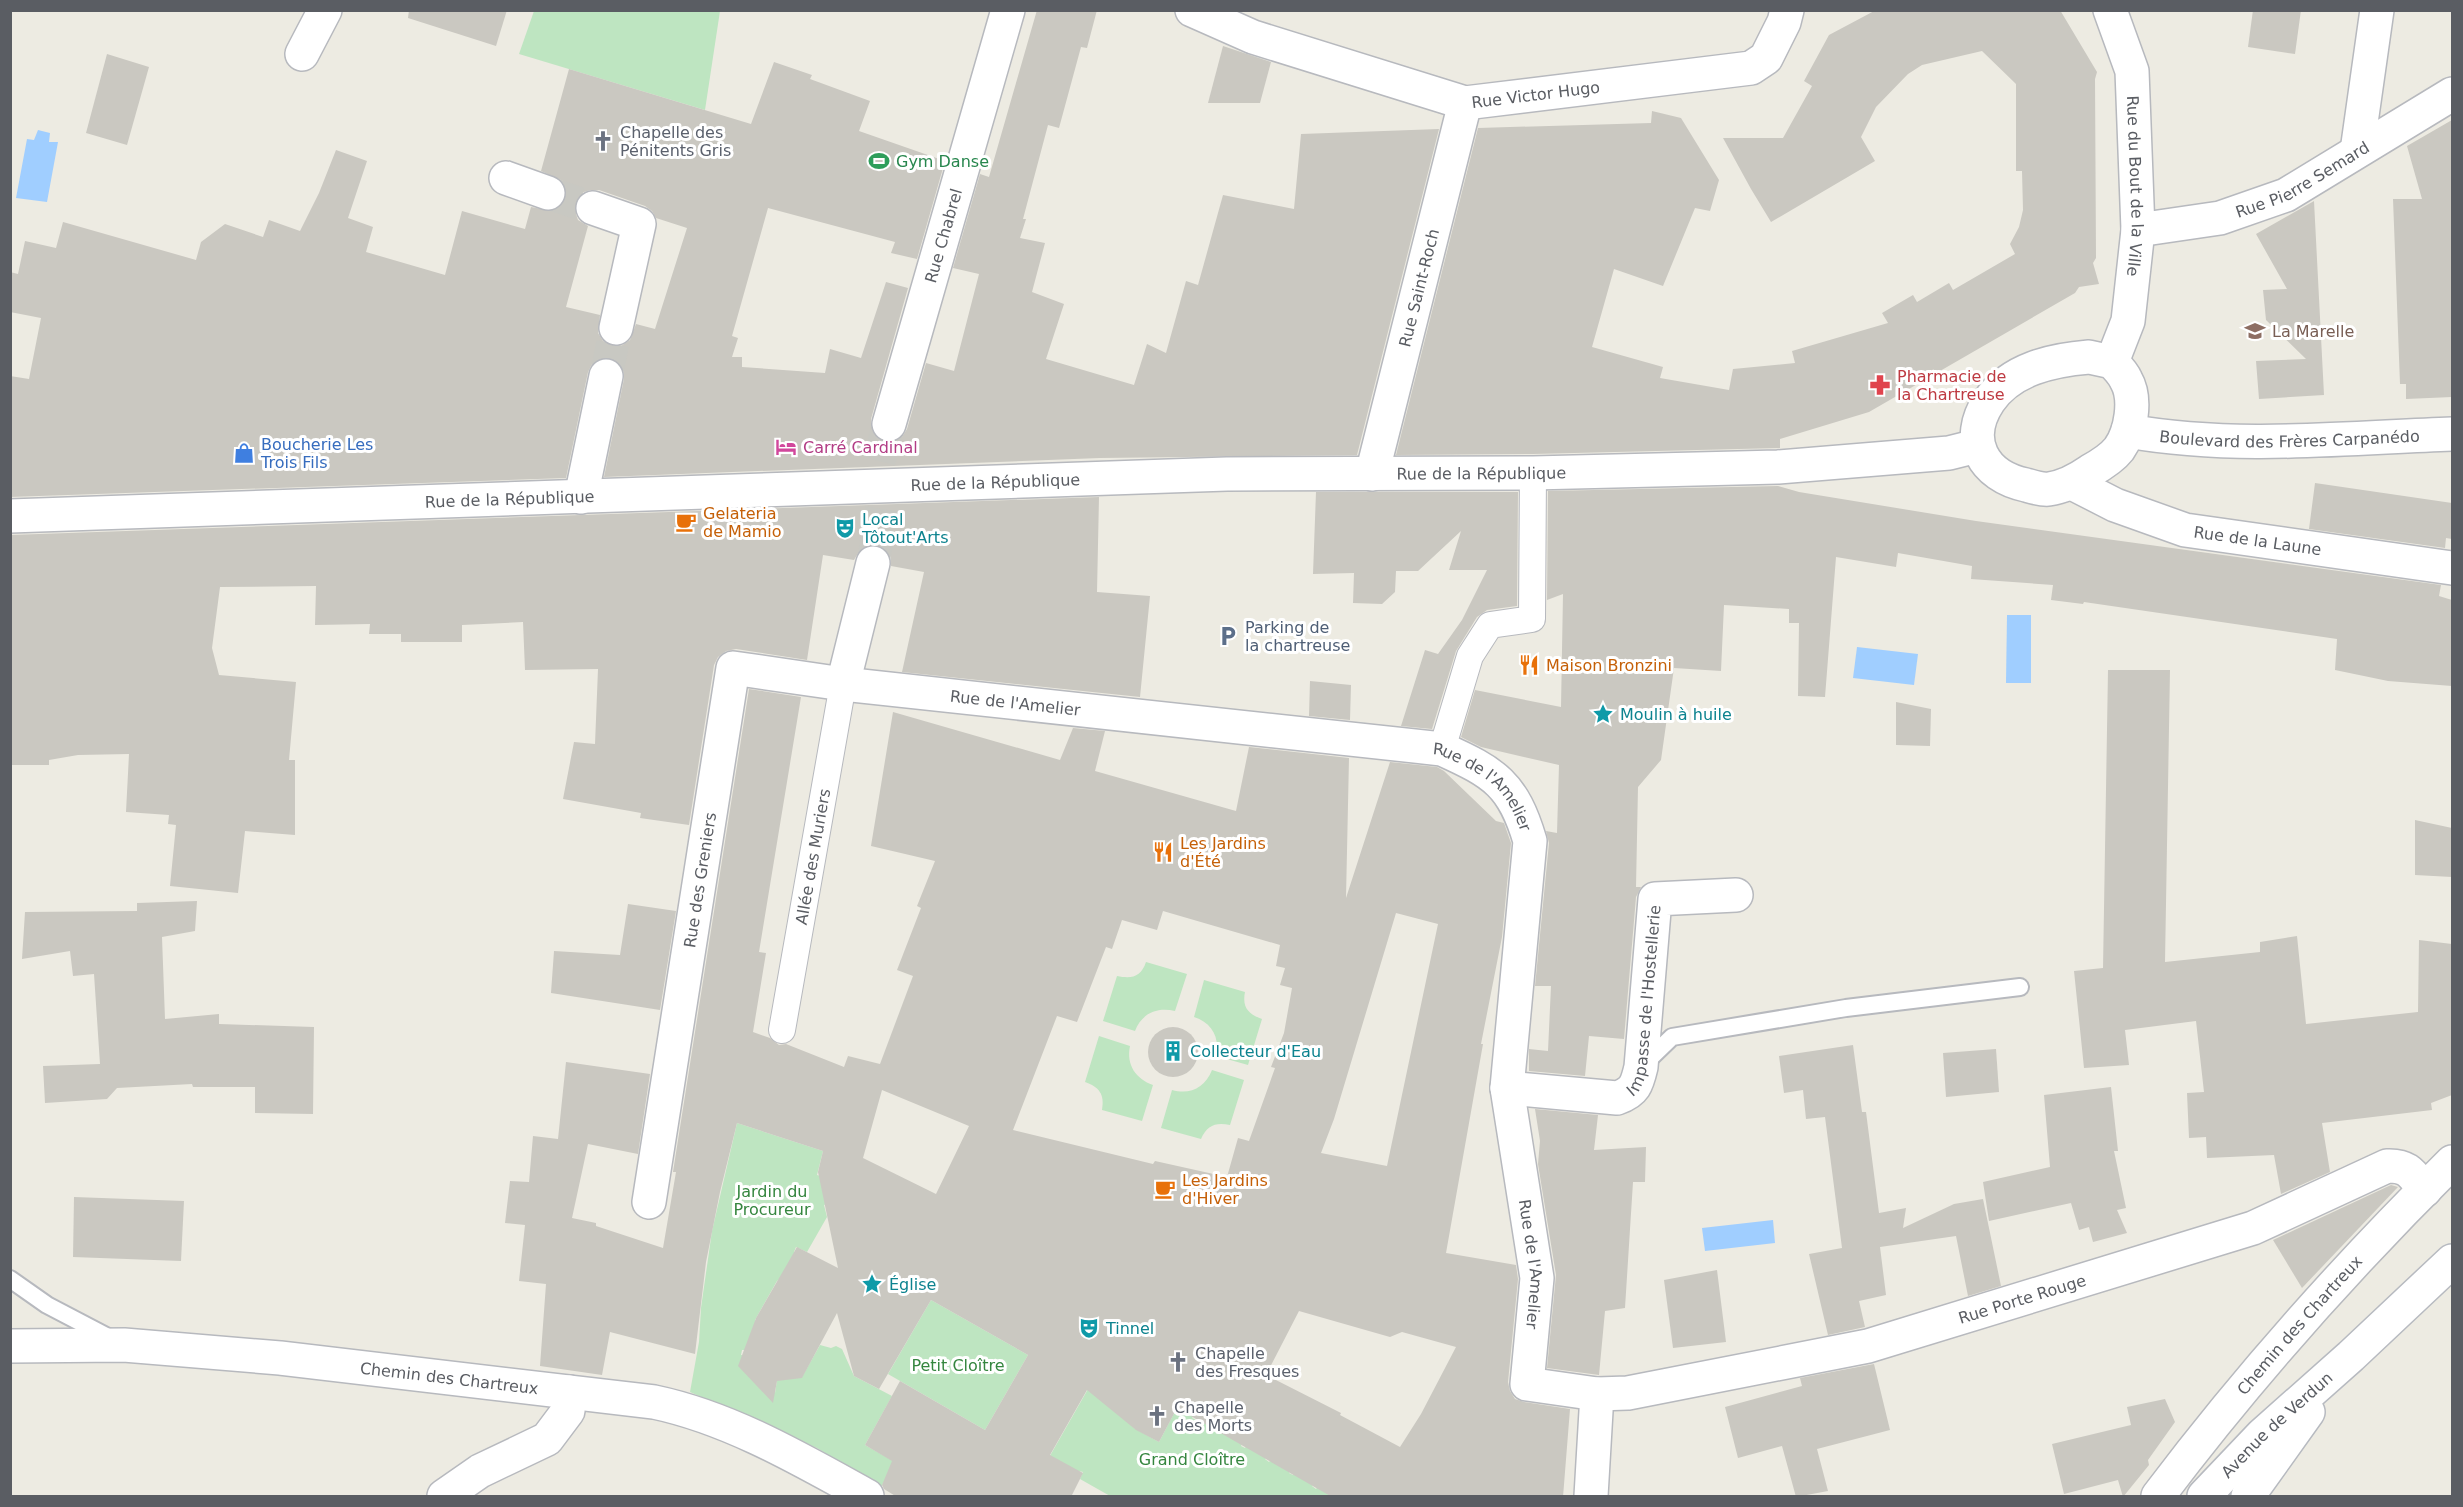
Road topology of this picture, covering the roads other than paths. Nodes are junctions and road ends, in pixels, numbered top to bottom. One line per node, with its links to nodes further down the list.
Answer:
1 (325, 10): 7 (street)
2 (1008, 10): 18 (street, Rue Chabrel)
3 (1192, 10): 9 (street, Rue Victor Hugo)
4 (1787, 10): 9 (street, Rue Victor Hugo)
5 (2110, 10): 14 (street, Rue du Bout de la Ville)
6 (2377, 10): 10 (street)
7 (302, 54)
8 (2452, 94): 10 (street, Rue Pierre Semard)
9 (1465, 103): 23 (street, Rue Saint-Roch)
10 (2357, 151): 14 (street, Rue Pierre Semard)
11 (506, 178): 12 (street)
12 (548, 192)
13 (593, 208): 15 (street)
14 (2138, 230): 16 (street, Rue du Bout de la Ville)
15 (616, 328)
16 (2112, 362): 19 (street); 21 (street)
17 (606, 376): 25 (street)
18 (889, 424)
19 (2128, 431): 20 (street, Boulevard des Frères Carpanédo); 24 (street)
20 (2452, 434)
21 (1977, 446): 22 (street, Rue de la République); 24 (street)
22 (1533, 473): 23 (street, Rue de la République); 30 (street)
23 (1372, 474): 25 (street, Rue de la République)
24 (2072, 483): 28 (street, Rue de la Laune)
25 (581, 496): 26 (street, Rue de la République)
26 (10, 516)
27 (873, 563): 29 (street)
28 (2452, 568)
29 (843, 684): 30 (street, Rue de l'Amelier); 33 (street, Allée des Muriers); 38 (street, Rue des Greniers)
30 (1442, 749): 35 (street, Rue de l'Amelier)
31 (1736, 895): 34 (street, Impasse de l'Hostellerie)
32 (2020, 987): 34 (lane)
33 (782, 1030)
34 (1641, 1067): 35 (street, Impasse de l'Hostellerie)
35 (1507, 1088): 45 (street, Rue de l'Amelier)
36 (2452, 1162): 37 (street, Chemin des Chartreux)
37 (2425, 1190): 45 (street, Rue Porte Rouge); 49 (street, Chemin des Chartreux)
38 (648, 1202)
39 (2452, 1261): 43 (street, Avenue de Verdun)
40 (10, 1279): 41 (lane)
41 (124, 1345): 42 (street, Chemin des Chartreux); 44 (street, Chemin des Chartreux)
42 (10, 1346)
43 (2351, 1356): 50 (street, Avenue de Verdun); 51 (street, Avenue de Verdun)
44 (569, 1392): 46 (street); 47 (street, Chemin des Chartreux)
45 (1597, 1394): 48 (street)
46 (444, 1497)
47 (867, 1497)
48 (1591, 1497)
49 (2158, 1497)
50 (2204, 1497)
51 (2248, 1497)

